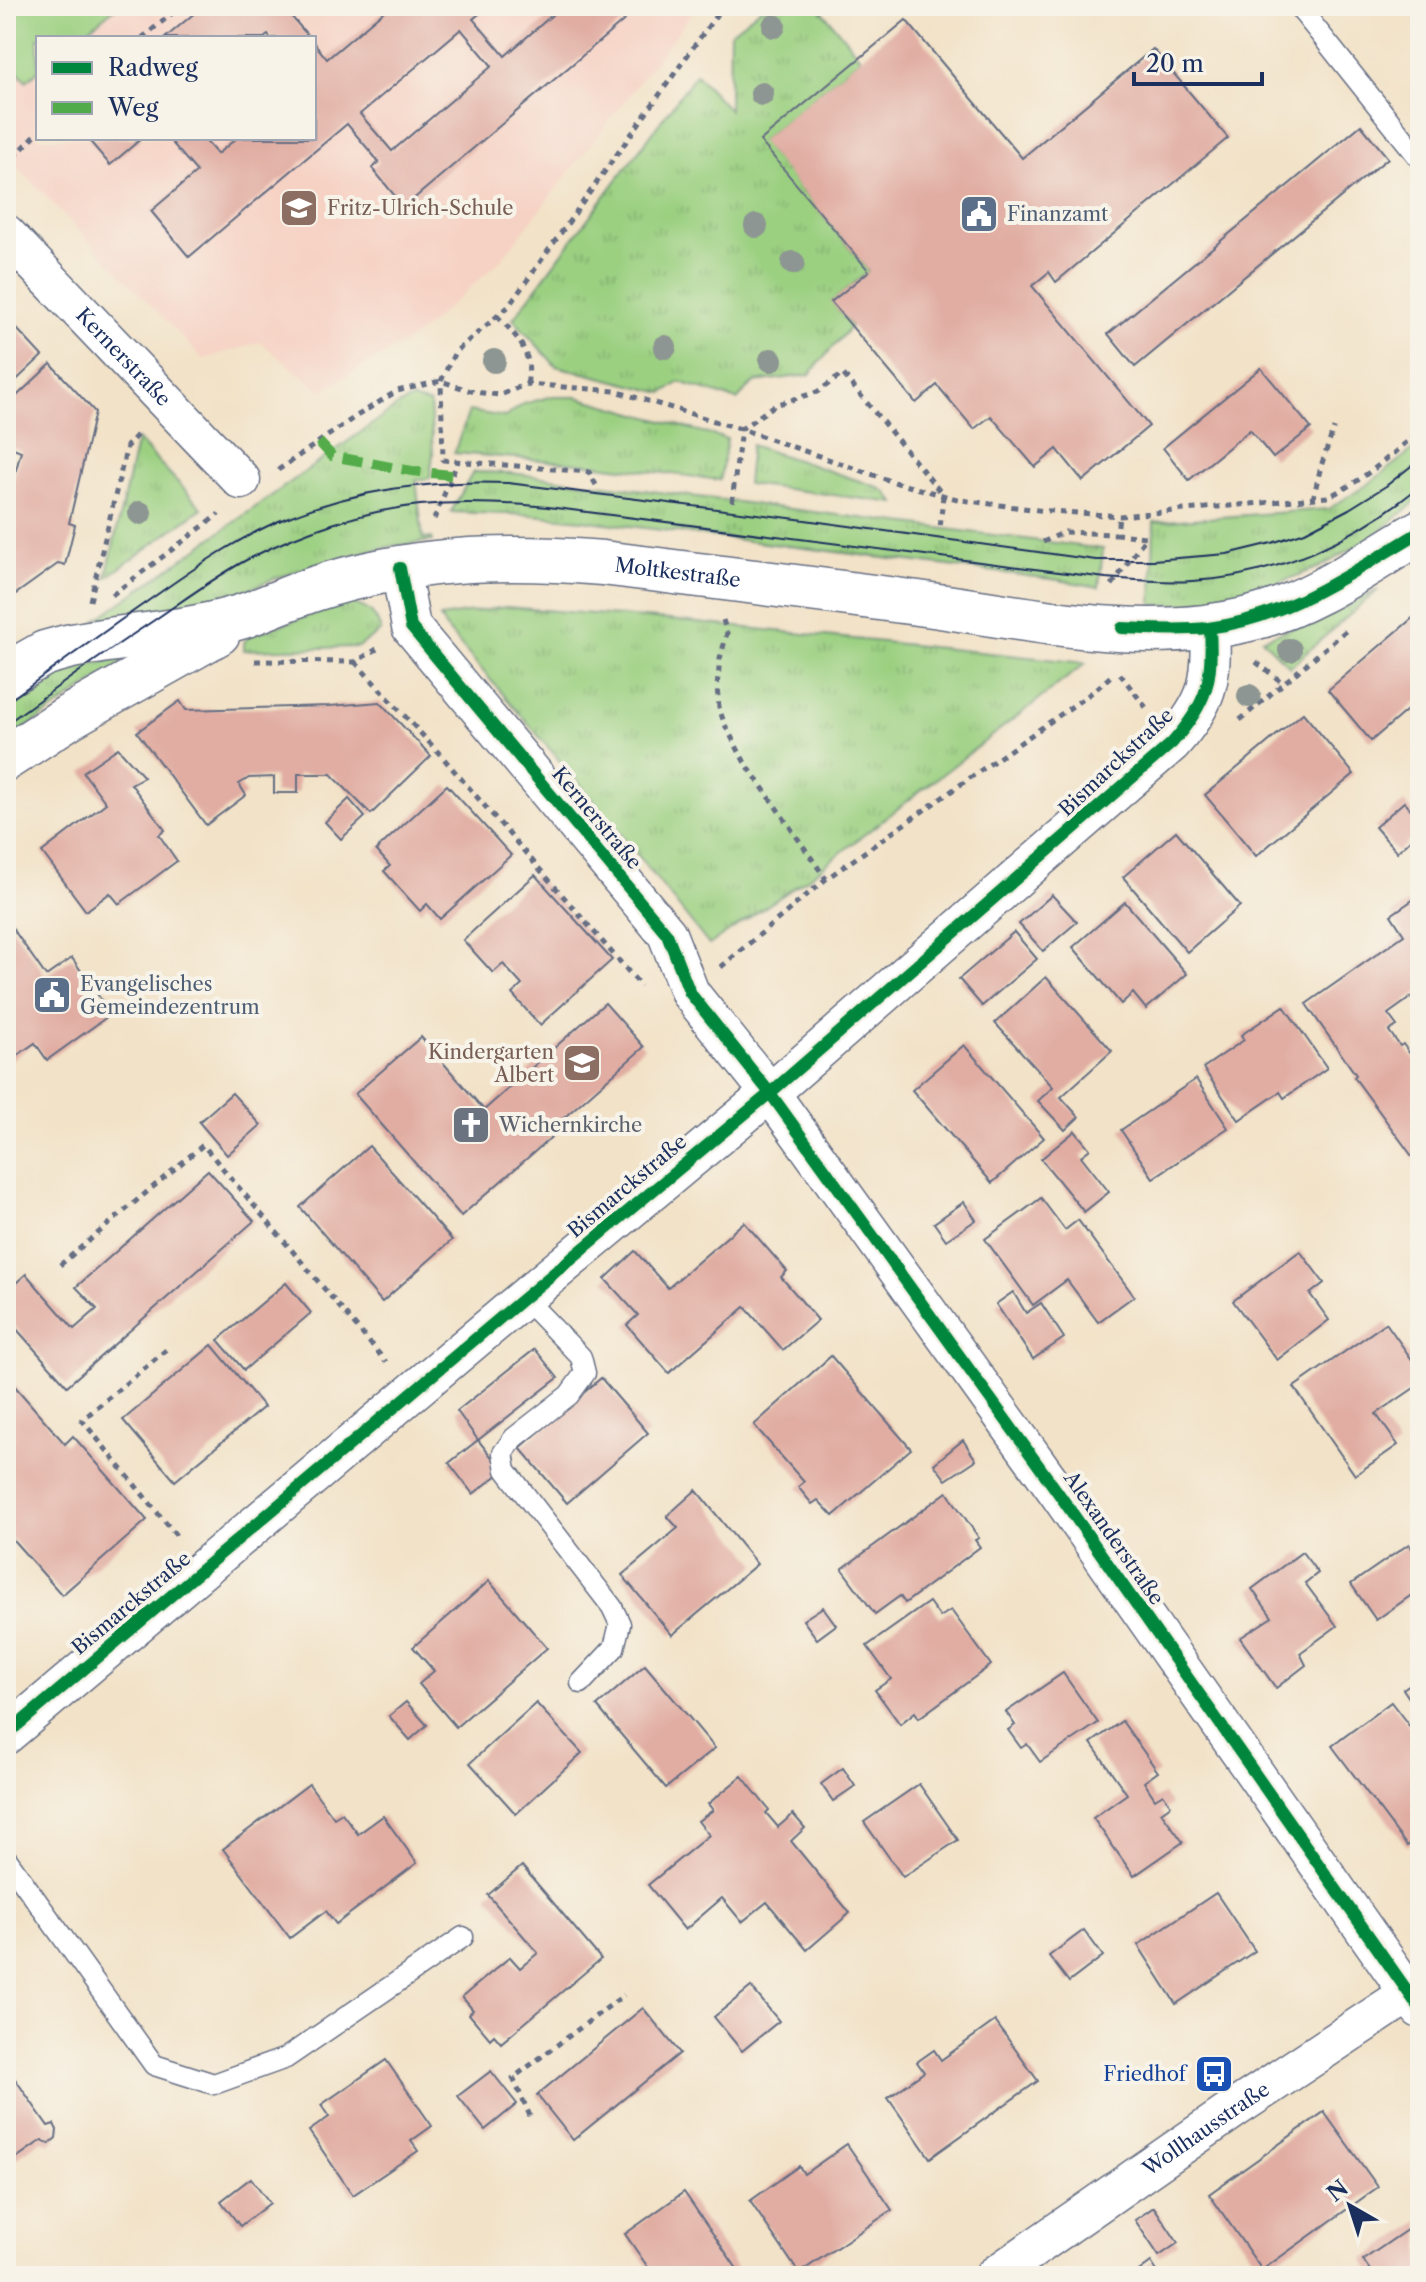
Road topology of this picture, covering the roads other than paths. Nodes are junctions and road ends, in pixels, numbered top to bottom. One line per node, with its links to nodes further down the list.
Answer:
1 (1298, 6): 2 (lane)
2 (1420, 159)
3 (6, 234): 4 (street, Kernerstraße)
4 (248, 487)
5 (1420, 532): 8 (street)
6 (400, 568): 7 (street, Moltkestraße); 8 (street, Moltkestraße); 11 (street, Kernerstraße)
7 (240, 617): 9 (street, Moltkestraße); 10 (street, Moltkestraße)
8 (1210, 628): 11 (street, Bismarckstraße)
9 (6, 675)
10 (6, 758)
11 (770, 1093): 12 (street, Bismarckstraße); 17 (street, Alexanderstraße)
12 (524, 1298): 13 (lane); 14 (street, Bismarckstraße)
13 (581, 1683)
14 (6, 1735)
15 (6, 1858): 16 (lane)
16 (463, 1937)
17 (1416, 1996): 18 (street, Wollhausstraße)
18 (994, 2276)

